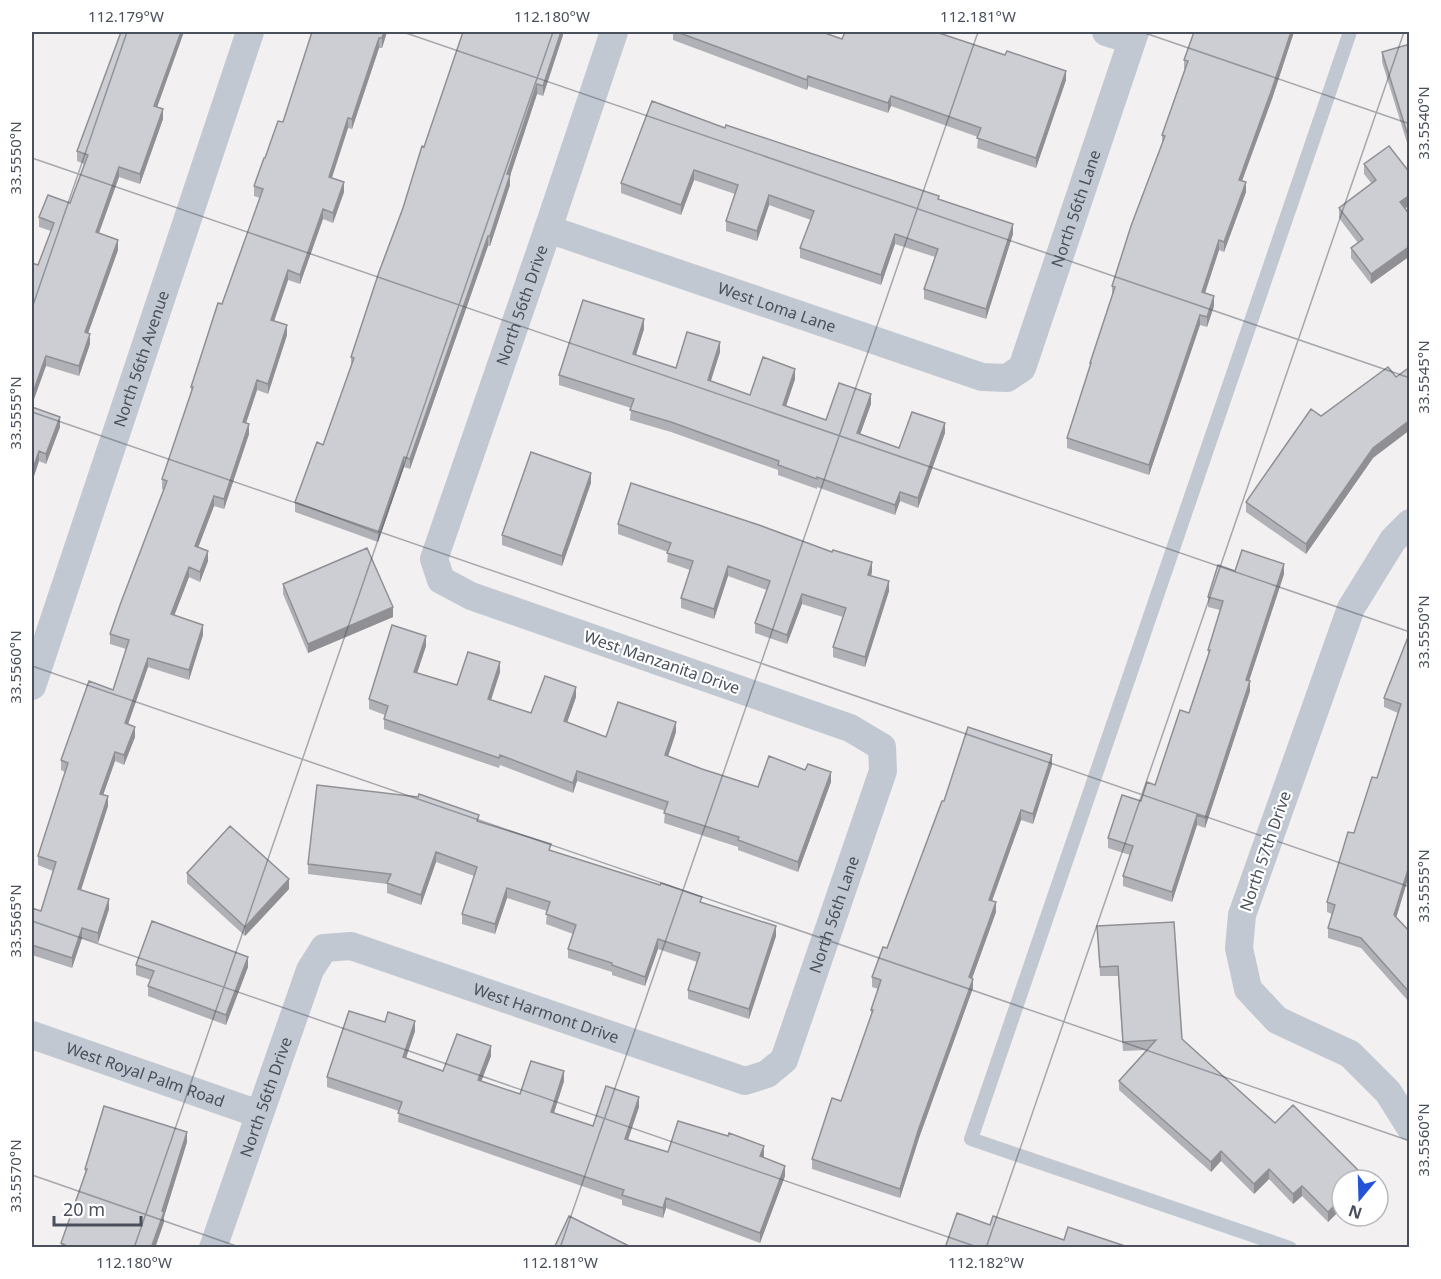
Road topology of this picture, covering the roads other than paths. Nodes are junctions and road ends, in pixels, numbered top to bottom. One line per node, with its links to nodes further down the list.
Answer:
1 (250, 32): 9 (street, North 56th Avenue)
2 (614, 32): 5 (street, North 56th Drive)
3 (1350, 32): 17 (lane)
4 (1124, 34): 6 (street, North 56th Lane)
5 (548, 230): 6 (street, West Loma Lane); 8 (street, North 56th Drive)
6 (1007, 378)
7 (1410, 523): 15 (street, North 57th Drive)
8 (441, 580): 10 (street, West Manzanita Drive)
9 (32, 686)
10 (882, 747): 13 (street, North 56th Lane)
11 (324, 948): 13 (street, West Harmont Drive); 14 (street, North 56th Drive)
12 (32, 1035): 14 (street, West Royal Palm Road)
13 (767, 1074)
14 (259, 1114): 16 (street, North 56th Drive)
15 (1410, 1127)
16 (213, 1248)
17 (1290, 1248)

